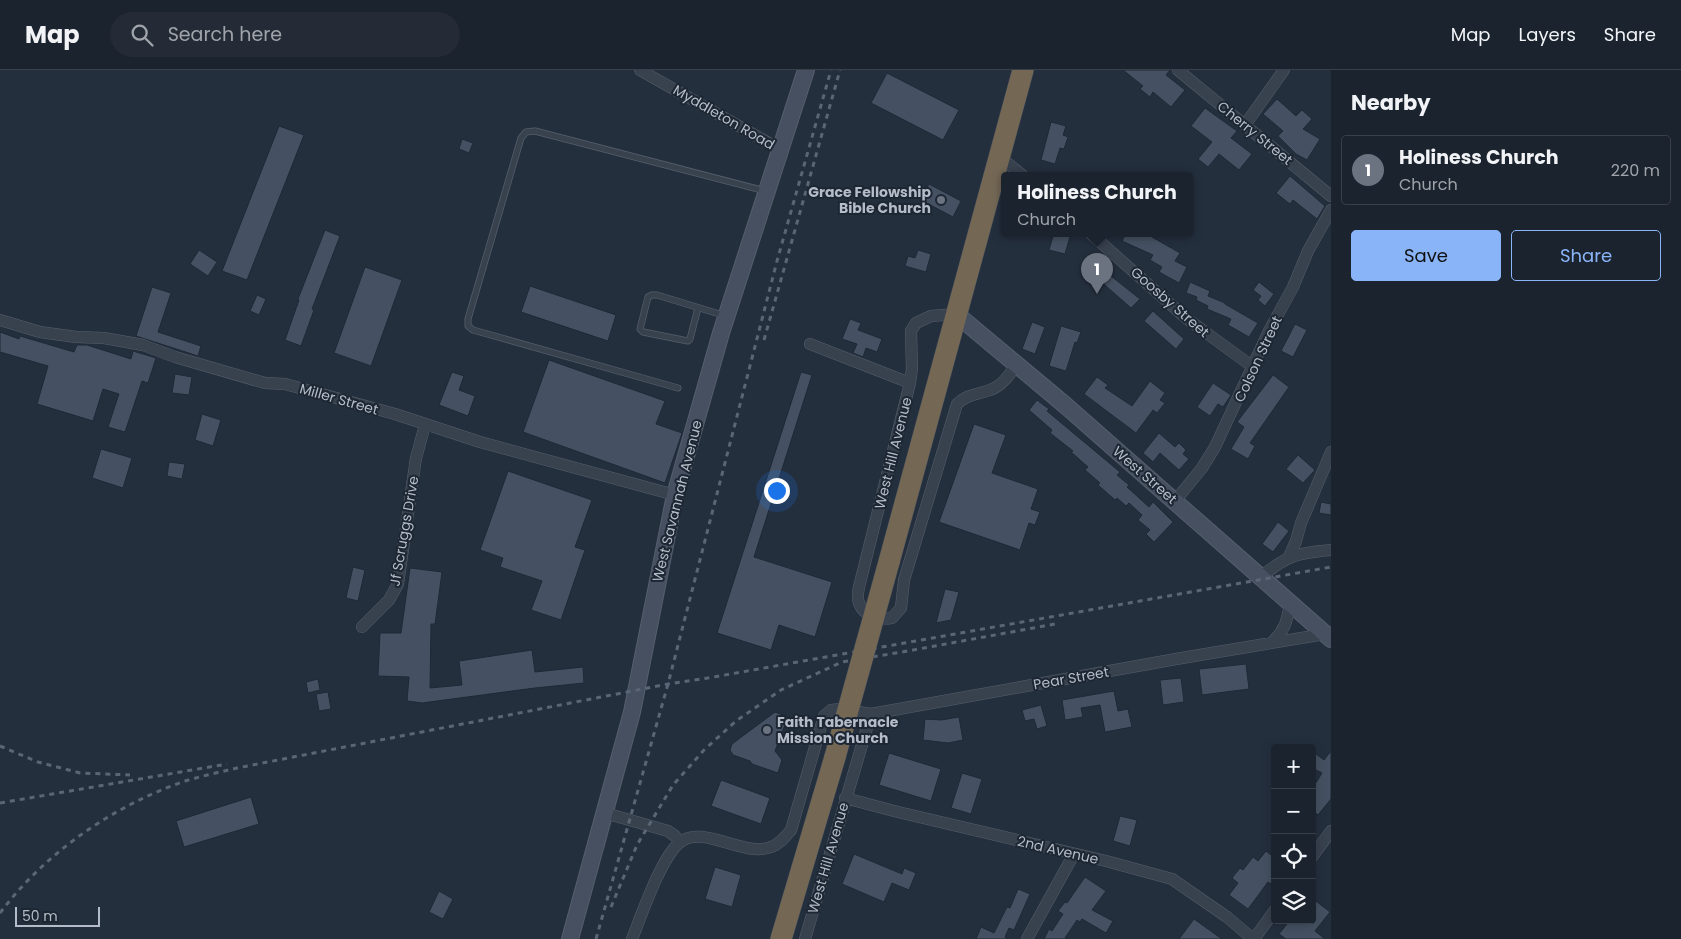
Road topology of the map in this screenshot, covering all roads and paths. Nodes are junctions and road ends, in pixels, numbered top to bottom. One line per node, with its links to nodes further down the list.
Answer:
1 (640, 70): 7 (street, Myddleton Road)
2 (806, 70): 7 (street, West Savannah Avenue)
3 (1024, 70): 8 (highway, West Hill Avenue)
4 (1178, 70): 6 (street, Cherry Street)
5 (1284, 70): 6 (street)
6 (1244, 125): 11 (street, Cherry Street)
7 (781, 150): 10 (street, West Savannah Avenue)
8 (999, 156): 9 (street); 15 (highway, West Hill Avenue)
9 (1018, 172)
10 (768, 191): 16 (street, West Savannah Avenue); 22 (lane)
11 (1331, 196)
12 (1331, 210): 20 (street, Colson Street)
13 (1095, 237): 20 (street, Goosby Street)
14 (698, 308): 14 (lane); 16 (lane)
15 (956, 314): 19 (street, West Street); 21 (street, West Hill Avenue); 44 (highway, West Hill Avenue, bridge)
16 (727, 316): 25 (street, West Savannah Avenue)
17 (0, 320): 23 (street, Miller Street)
18 (810, 344): 21 (street)
19 (1017, 364): 21 (street, West Hill Avenue); 26 (street, West Street)
20 (1253, 367): 26 (street, Colson Street)
21 (910, 383)
22 (678, 388)
23 (425, 425): 25 (street, Miller Street); 31 (street, Jf Scruggs Drive)
24 (1331, 452): 28 (street)
25 (676, 495): 36 (street, West Savannah Avenue)
26 (1175, 501): 29 (street, West Street)
27 (1331, 550): 28 (street)
28 (1289, 556): 29 (street)
29 (1261, 577): 30 (street, West Street)
30 (1290, 604): 32 (street, West Street); 33 (street)
31 (362, 627)
32 (1328, 636): 33 (street, Pear Street)
33 (1271, 643): 34 (street, Pear Street)
34 (871, 714): 35 (street, West Hill Avenue); 38 (street)
35 (845, 798): 40 (street, 2nd Avenue); 45 (street, West Hill Avenue)
36 (605, 813): 38 (street); 42 (street, West Savannah Avenue)
37 (1331, 831): 39 (street)
38 (680, 842): 43 (street)
39 (1316, 852)
40 (1074, 854): 46 (street); 47 (street, 2nd Avenue)
41 (1271, 915): 47 (street)
42 (570, 939)
43 (632, 939)
44 (781, 939)
45 (805, 939)
46 (1027, 939)
47 (1253, 939)

